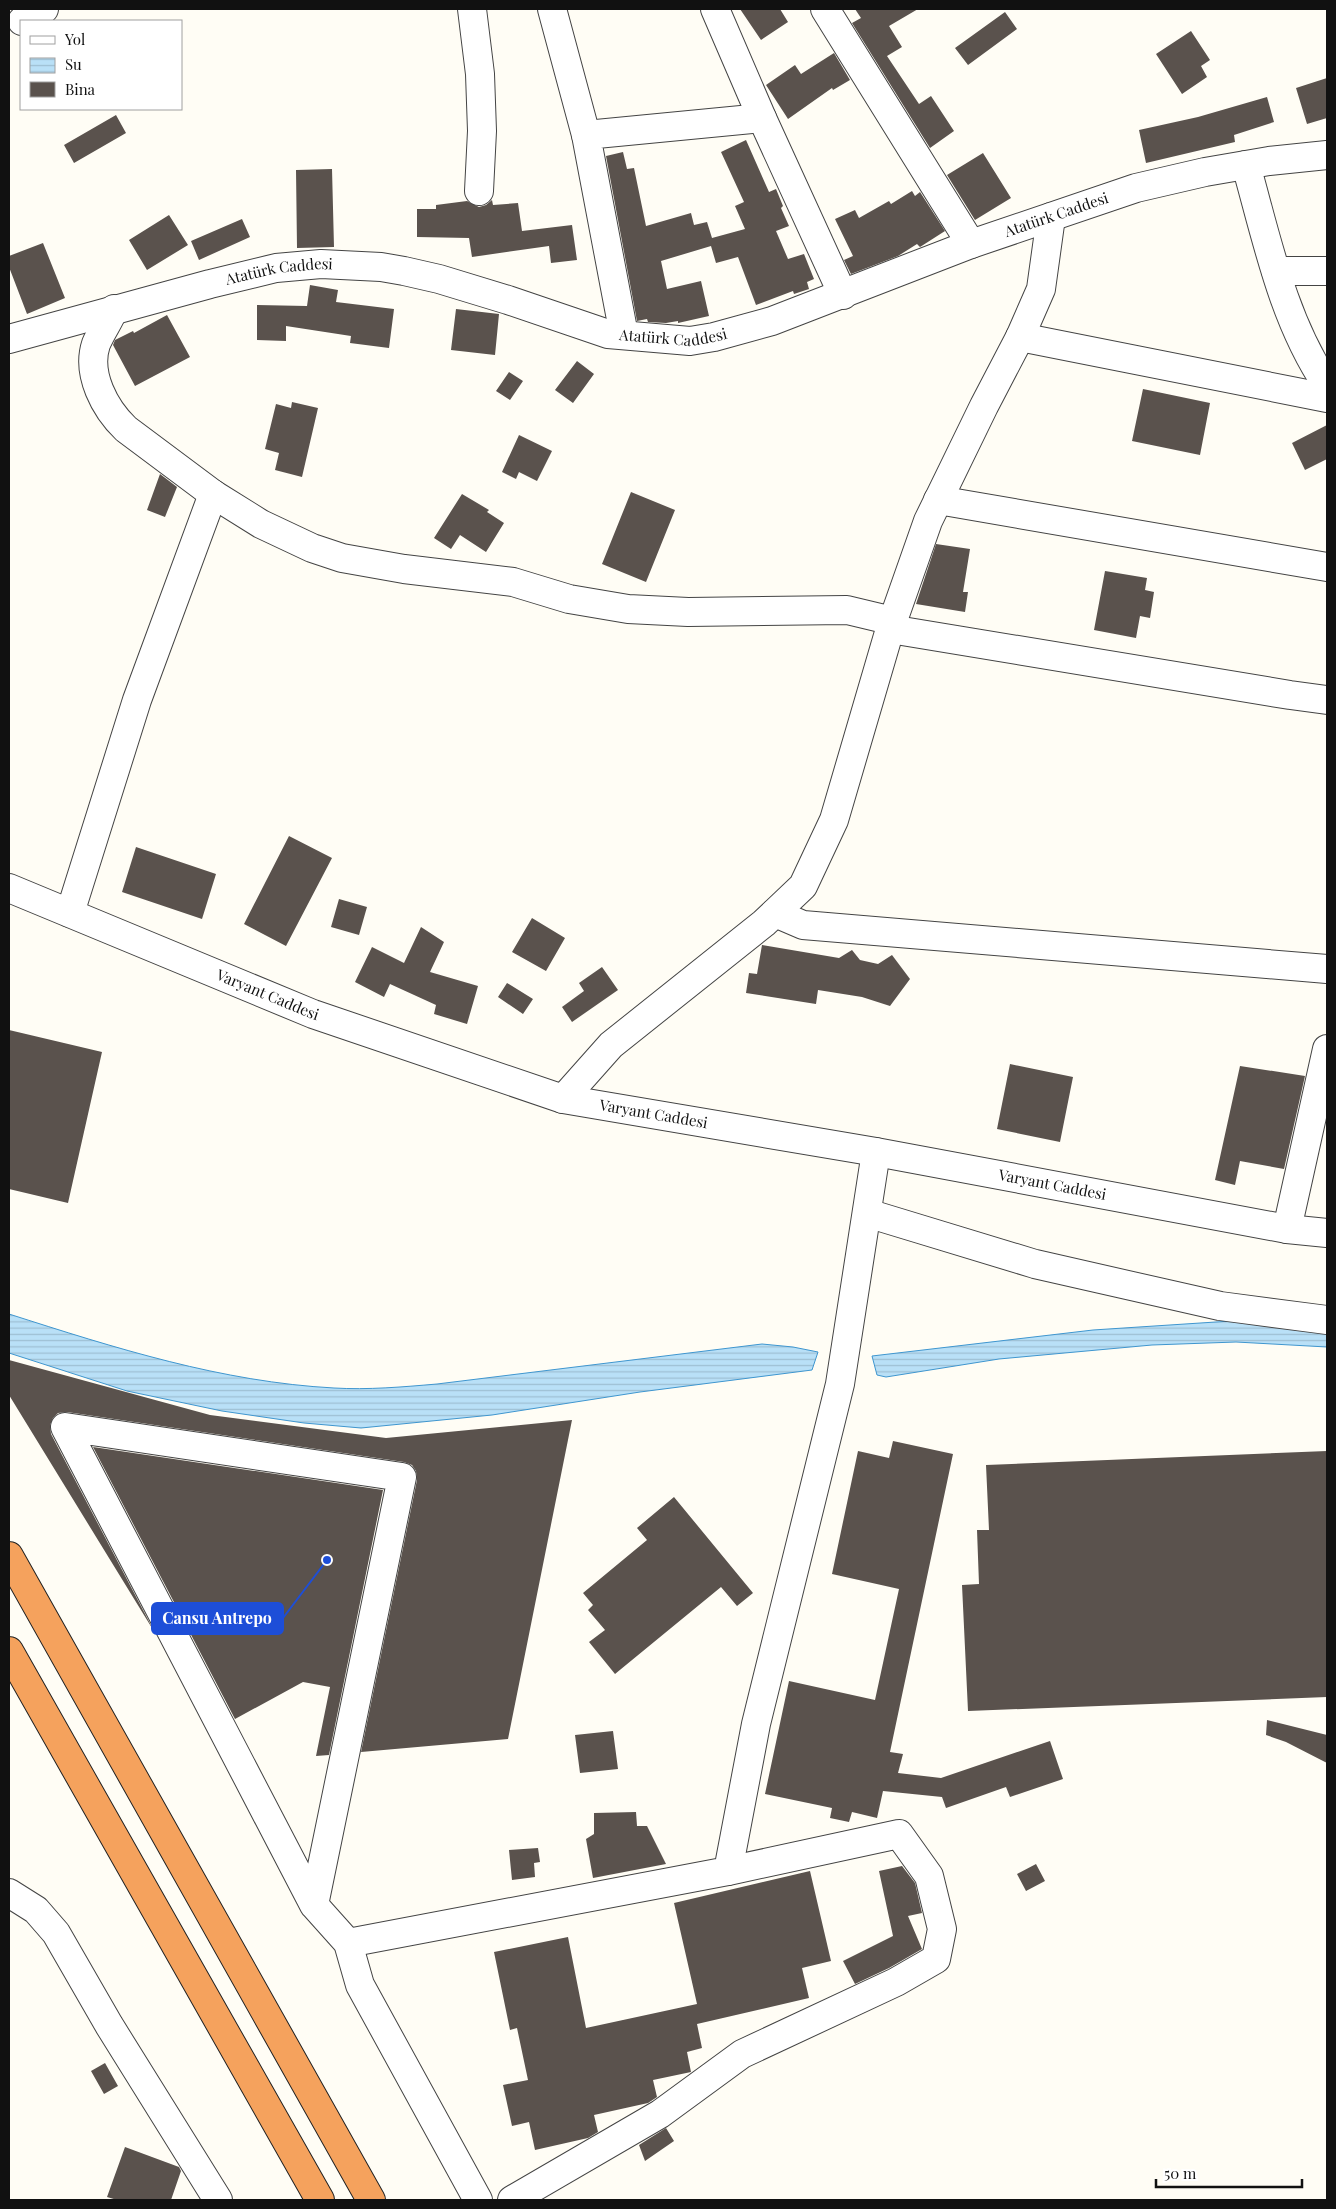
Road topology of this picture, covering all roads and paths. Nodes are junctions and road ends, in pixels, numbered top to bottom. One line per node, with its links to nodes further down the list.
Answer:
1 (44, 9): 6 (street)
2 (472, 9): 11 (street)
3 (552, 9): 8 (street)
4 (715, 9): 7 (street)
5 (825, 9): 13 (street)
6 (25, 20)
7 (762, 118): 8 (street); 16 (street)
8 (586, 135): 18 (street)
9 (1327, 155): 10 (street, Atatürk Caddesi)
10 (1246, 165): 12 (street, Atatürk Caddesi); 14 (street)
11 (479, 191)
12 (1051, 217): 13 (street, Atatürk Caddesi); 19 (street)
13 (970, 244): 16 (street, Atatürk Caddesi)
14 (1276, 271): 15 (street); 21 (street)
15 (1327, 271)
16 (843, 295): 18 (street, Atatürk Caddesi)
17 (114, 309): 18 (street, Atatürk Caddesi); 20 (street, Atatürk Caddesi); 23 (street)
18 (624, 335)
19 (1020, 337): 22 (street); 24 (street)
20 (9, 339)
21 (1327, 386)
22 (1327, 398)
23 (213, 494): 26 (street); 29 (street)
24 (938, 500): 25 (street); 26 (street)
25 (1327, 566)
26 (891, 625): 27 (street); 30 (street)
27 (1327, 700)
28 (9, 888): 29 (street, Varyant Caddesi)
29 (70, 913): 33 (street, Varyant Caddesi)
30 (775, 913): 31 (street); 33 (street)
31 (1327, 969)
32 (1327, 1050): 36 (street)
33 (563, 1100): 34 (street, Varyant Caddesi)
34 (876, 1152): 35 (street); 36 (street, Varyant Caddesi)
35 (867, 1213): 38 (street); 41 (street)
36 (1287, 1229): 37 (street, Varyant Caddesi)
37 (1327, 1233)
38 (1327, 1320)
39 (9, 1556): 47 (highway)
40 (9, 1651): 46 (highway)
41 (728, 1871): 44 (street); 49 (street)
42 (9, 1893): 45 (street)
43 (314, 1905): 43 (street); 44 (street)
44 (348, 1943): 48 (street)
45 (218, 2200)
46 (320, 2200)
47 (372, 2200)
48 (478, 2200)
49 (512, 2200)

